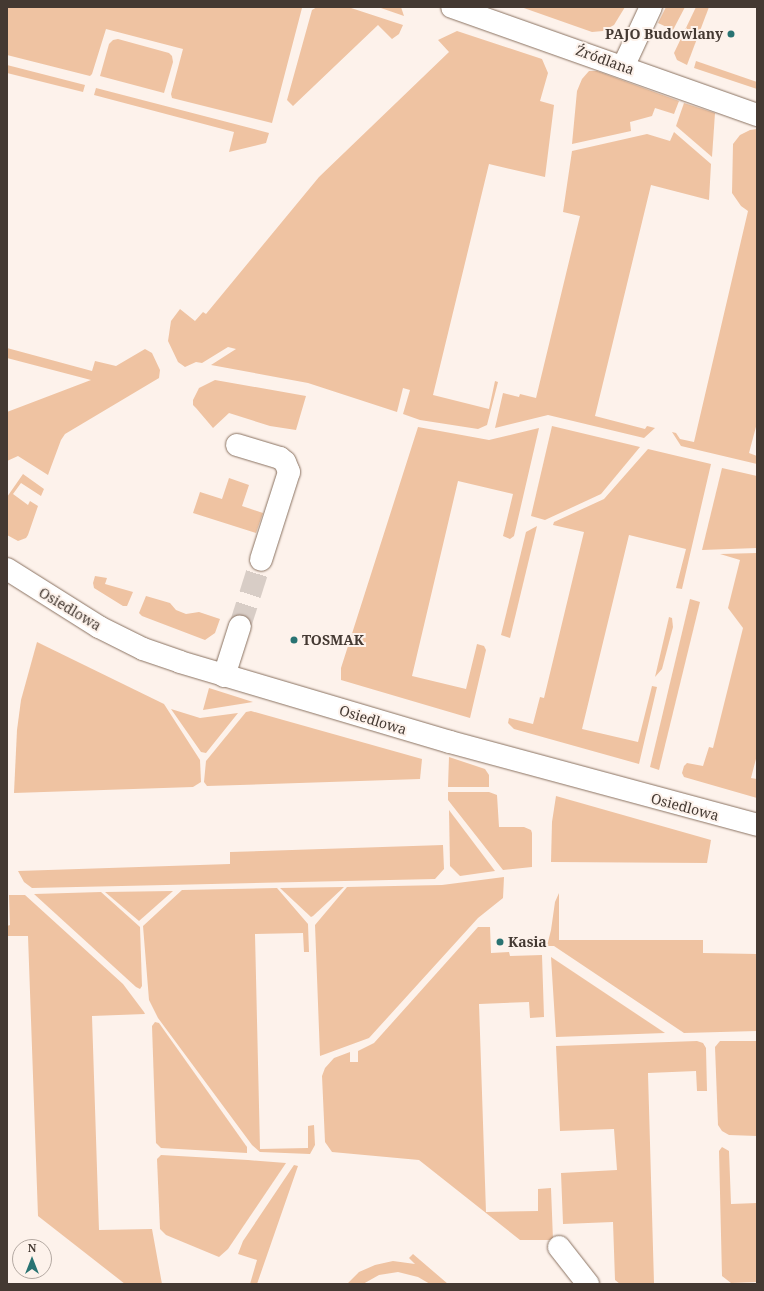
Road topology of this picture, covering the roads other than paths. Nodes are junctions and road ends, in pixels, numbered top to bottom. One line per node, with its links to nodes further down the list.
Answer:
1 (452, 7): 3 (street, Źródlana)
2 (651, 7): 3 (street)
3 (622, 67): 4 (street, Źródlana)
4 (757, 115)
5 (237, 445): 6 (street)
6 (261, 560)
7 (7, 569): 9 (street, Osiedlowa)
8 (240, 626): 9 (street)
9 (219, 675): 10 (street, Osiedlowa)
10 (757, 826)
11 (559, 1247): 12 (street)
12 (588, 1284)

